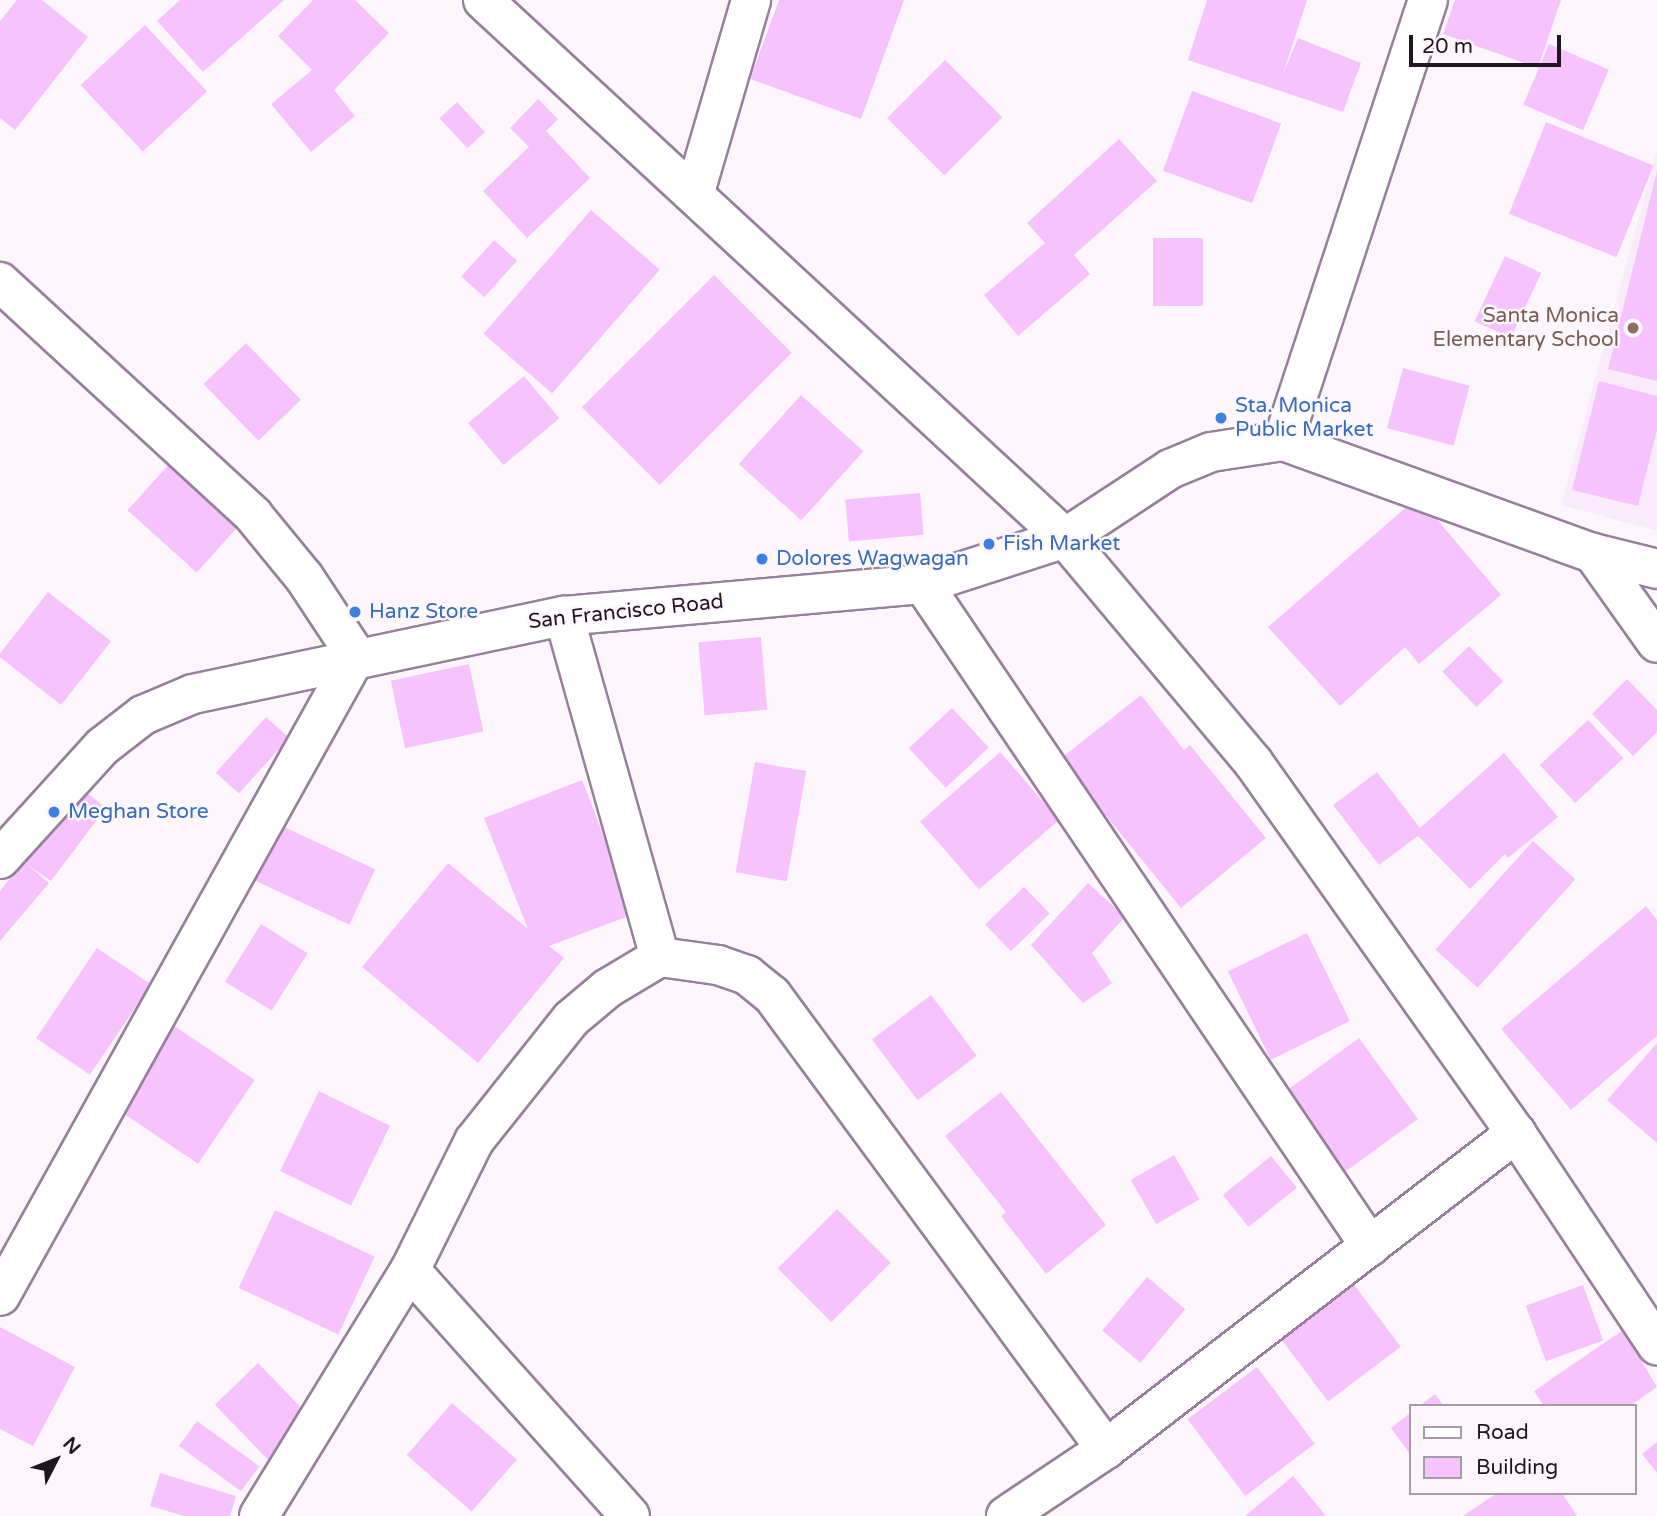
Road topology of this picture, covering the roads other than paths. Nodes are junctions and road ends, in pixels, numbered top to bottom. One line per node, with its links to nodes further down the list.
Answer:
1 (483, 0): 4 (street)
2 (751, 0): 4 (street)
3 (1428, 0): 6 (street)
4 (695, 192): 7 (street)
5 (0, 282): 13 (street)
6 (1283, 441): 7 (street, San Francisco Road); 8 (street)
7 (1065, 538): 10 (street, San Francisco Road); 16 (street)
8 (1593, 552): 9 (street); 12 (street)
9 (1657, 569)
10 (922, 584): 11 (street, San Francisco Road); 17 (street)
11 (564, 615): 13 (street, San Francisco Road); 15 (street)
12 (1657, 643)
13 (356, 656): 14 (street, San Francisco Road); 19 (street)
14 (0, 859)
15 (660, 957): 18 (street); 21 (street)
16 (1516, 1133): 17 (street); 20 (street)
17 (1370, 1247): 21 (street)
18 (410, 1270): 22 (street); 23 (street)
19 (0, 1296)
20 (1657, 1345)
21 (1106, 1449): 24 (street)
22 (259, 1516)
23 (630, 1516)
24 (1006, 1516)

